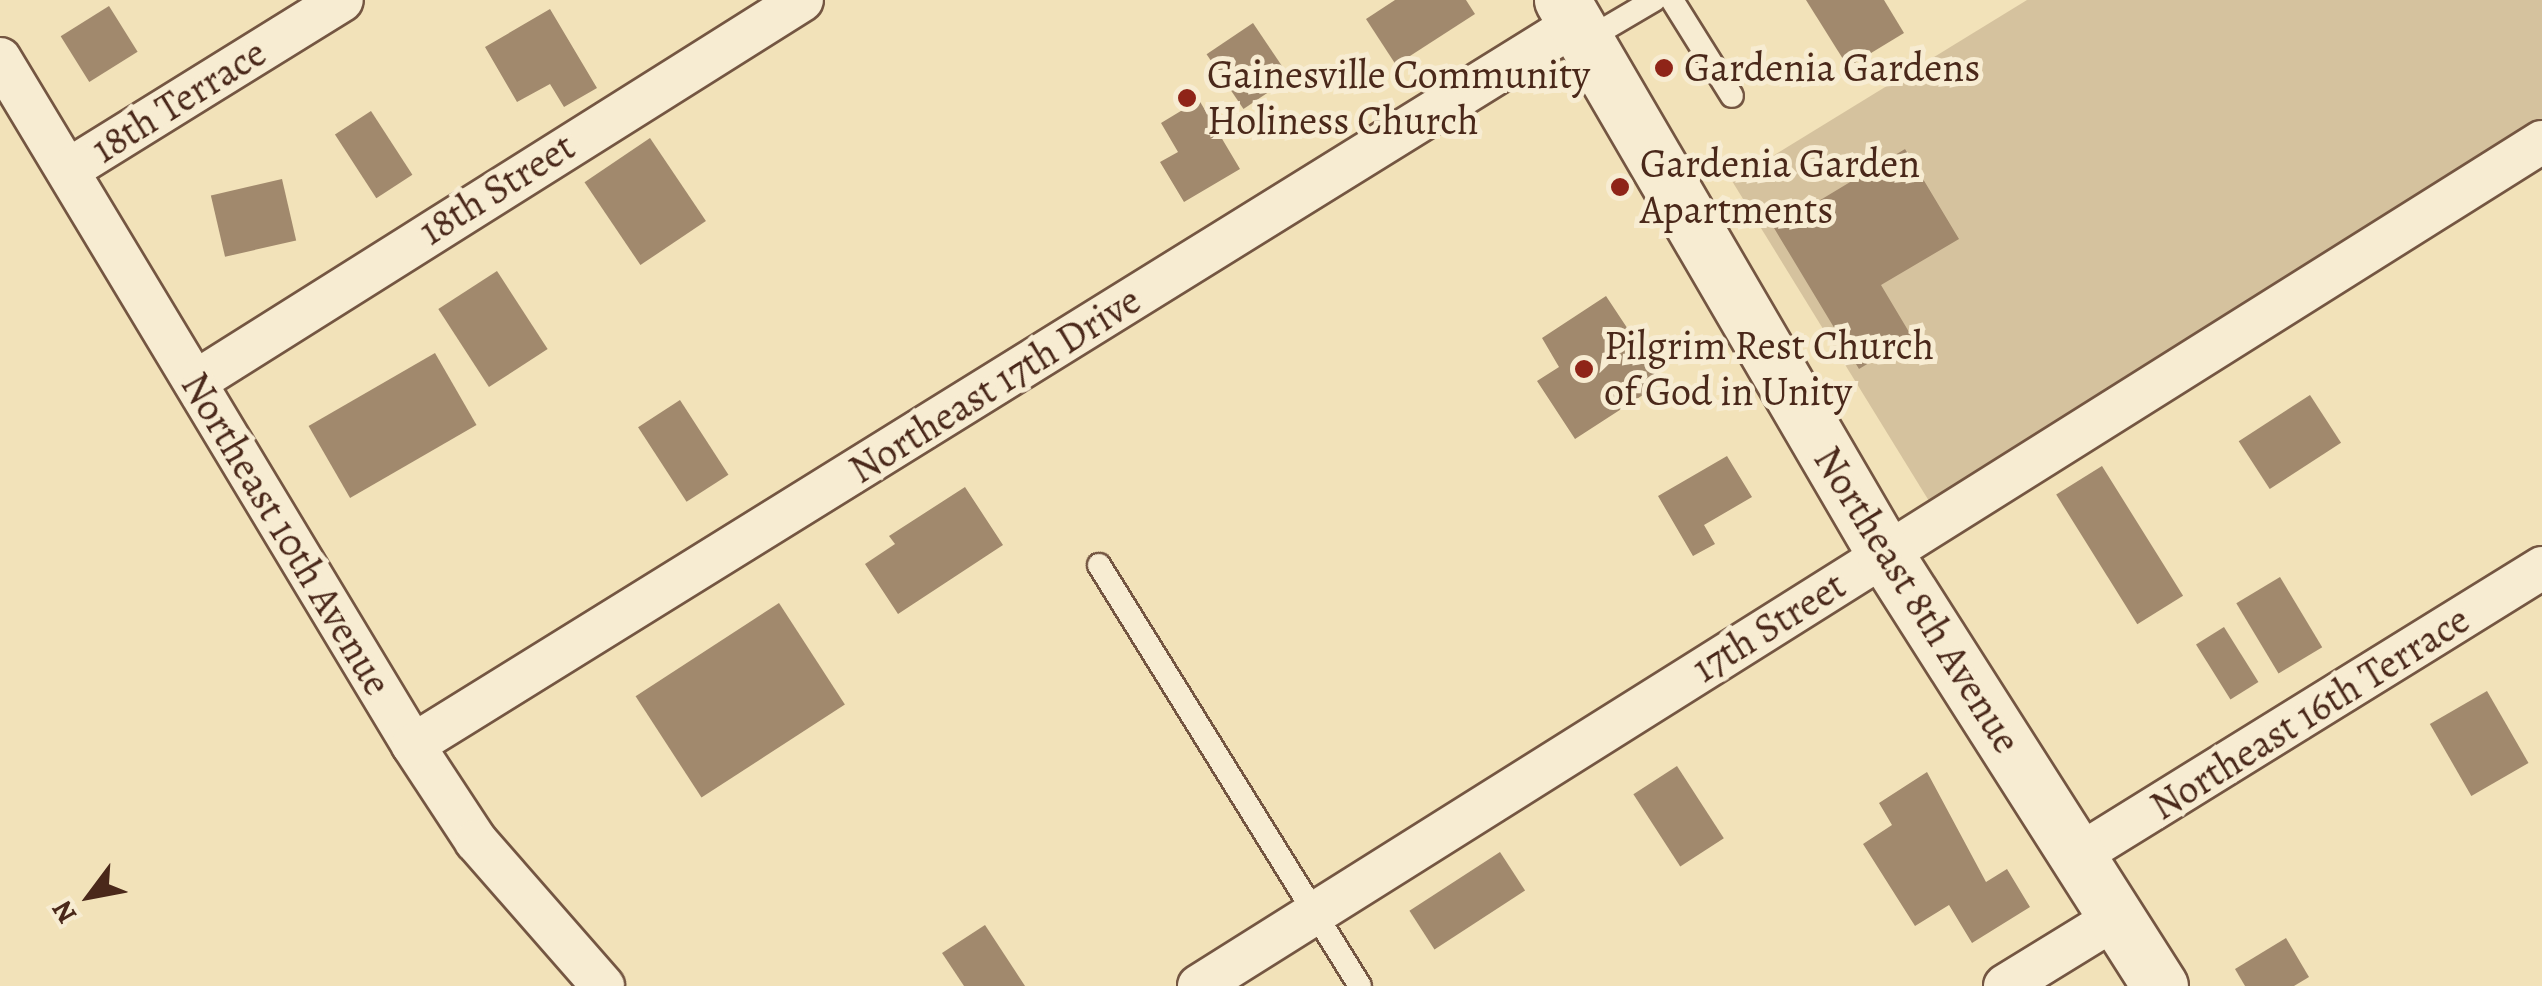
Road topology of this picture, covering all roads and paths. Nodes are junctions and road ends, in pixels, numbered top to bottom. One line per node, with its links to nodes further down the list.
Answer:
1 (342, 0): 9 (street, 18th Terrace)
2 (802, 0): 10 (street, 18th Street)
3 (1654, 0): 5 (lane)
4 (1672, 0): 7 (lane)
5 (1575, 21): 11 (street, Northeast 8th Avenue); 14 (street, Northeast 17th Drive)
6 (0, 59): 9 (street, Northeast 10th Avenue)
7 (1732, 96)
8 (2542, 142): 11 (street, 17th Street)
9 (68, 170): 10 (street, Northeast 10th Avenue)
10 (195, 382): 14 (street, Northeast 10th Avenue)
11 (1885, 554): 15 (street, Northeast 8th Avenue); 16 (street, 17th Street)
12 (1099, 565): 16 (lane)
13 (2542, 568): 15 (street, Northeast 16th Terrace)
14 (413, 746): 18 (street, Northeast 10th Avenue)
15 (2076, 856): 17 (street, Northeast 8th Avenue)
16 (1315, 912): 19 (street, 17th Street); 20 (lane)
17 (2117, 917): 21 (street); 22 (street, Northeast 8th Avenue)
18 (603, 986)
19 (1199, 986)
20 (1360, 986)
21 (2004, 986)
22 (2160, 986)

